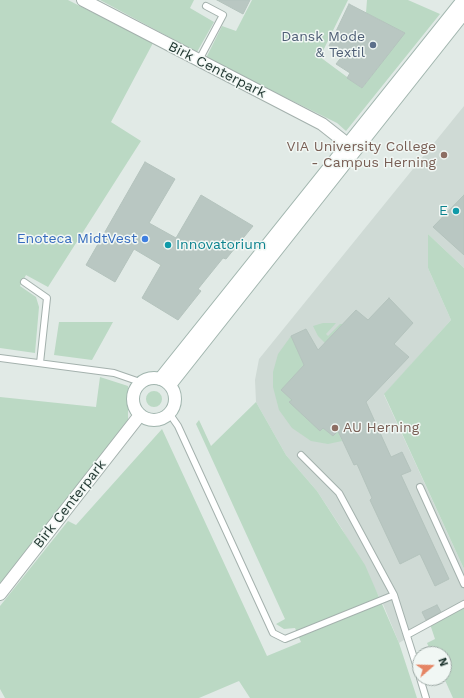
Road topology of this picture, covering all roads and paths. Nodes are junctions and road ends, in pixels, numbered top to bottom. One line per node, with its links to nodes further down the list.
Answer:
1 (83, 0): 5 (street, Birk Centerpark)
2 (463, 0): 6 (street)
3 (206, 6): 5 (lane)
4 (464, 13): 6 (street)
5 (199, 60): 6 (street, Birk Centerpark)
6 (352, 147): 11 (street)
7 (24, 282): 9 (lane)
8 (0, 358): 9 (lane)
9 (40, 363): 10 (lane)
10 (140, 382): 11 (street); 13 (street)
11 (165, 382): 12 (street)
12 (169, 413): 13 (street); 18 (lane)
13 (140, 415): 17 (street, Birk Centerpark)
14 (301, 455): 18 (lane)
15 (420, 487): 16 (lane)
16 (464, 584)
17 (0, 594)
18 (394, 595): 20 (lane)
19 (464, 604): 20 (lane)
20 (407, 635): 21 (lane)
21 (412, 652)
22 (422, 686): 23 (lane)
23 (426, 698)

